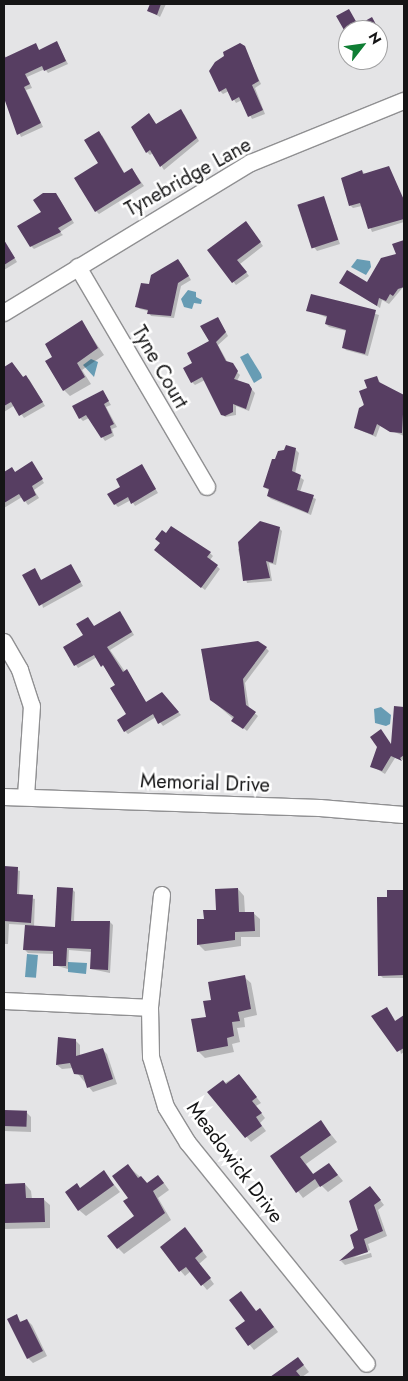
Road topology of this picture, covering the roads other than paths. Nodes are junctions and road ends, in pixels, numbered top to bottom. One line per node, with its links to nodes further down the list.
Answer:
1 (404, 101): 2 (street, Tynebridge Lane)
2 (78, 267): 3 (street, Tynebridge Lane); 4 (street, Tyne Court)
3 (4, 313)
4 (207, 487)
5 (4, 642): 7 (street)
6 (4, 797): 7 (street, Memorial Drive)
7 (26, 797): 8 (street, Memorial Drive)
8 (404, 816)
9 (162, 895): 11 (street, Meadowick Drive)
10 (4, 1001): 11 (street)
11 (150, 1008): 12 (street, Meadowick Drive)
12 (367, 1364)

